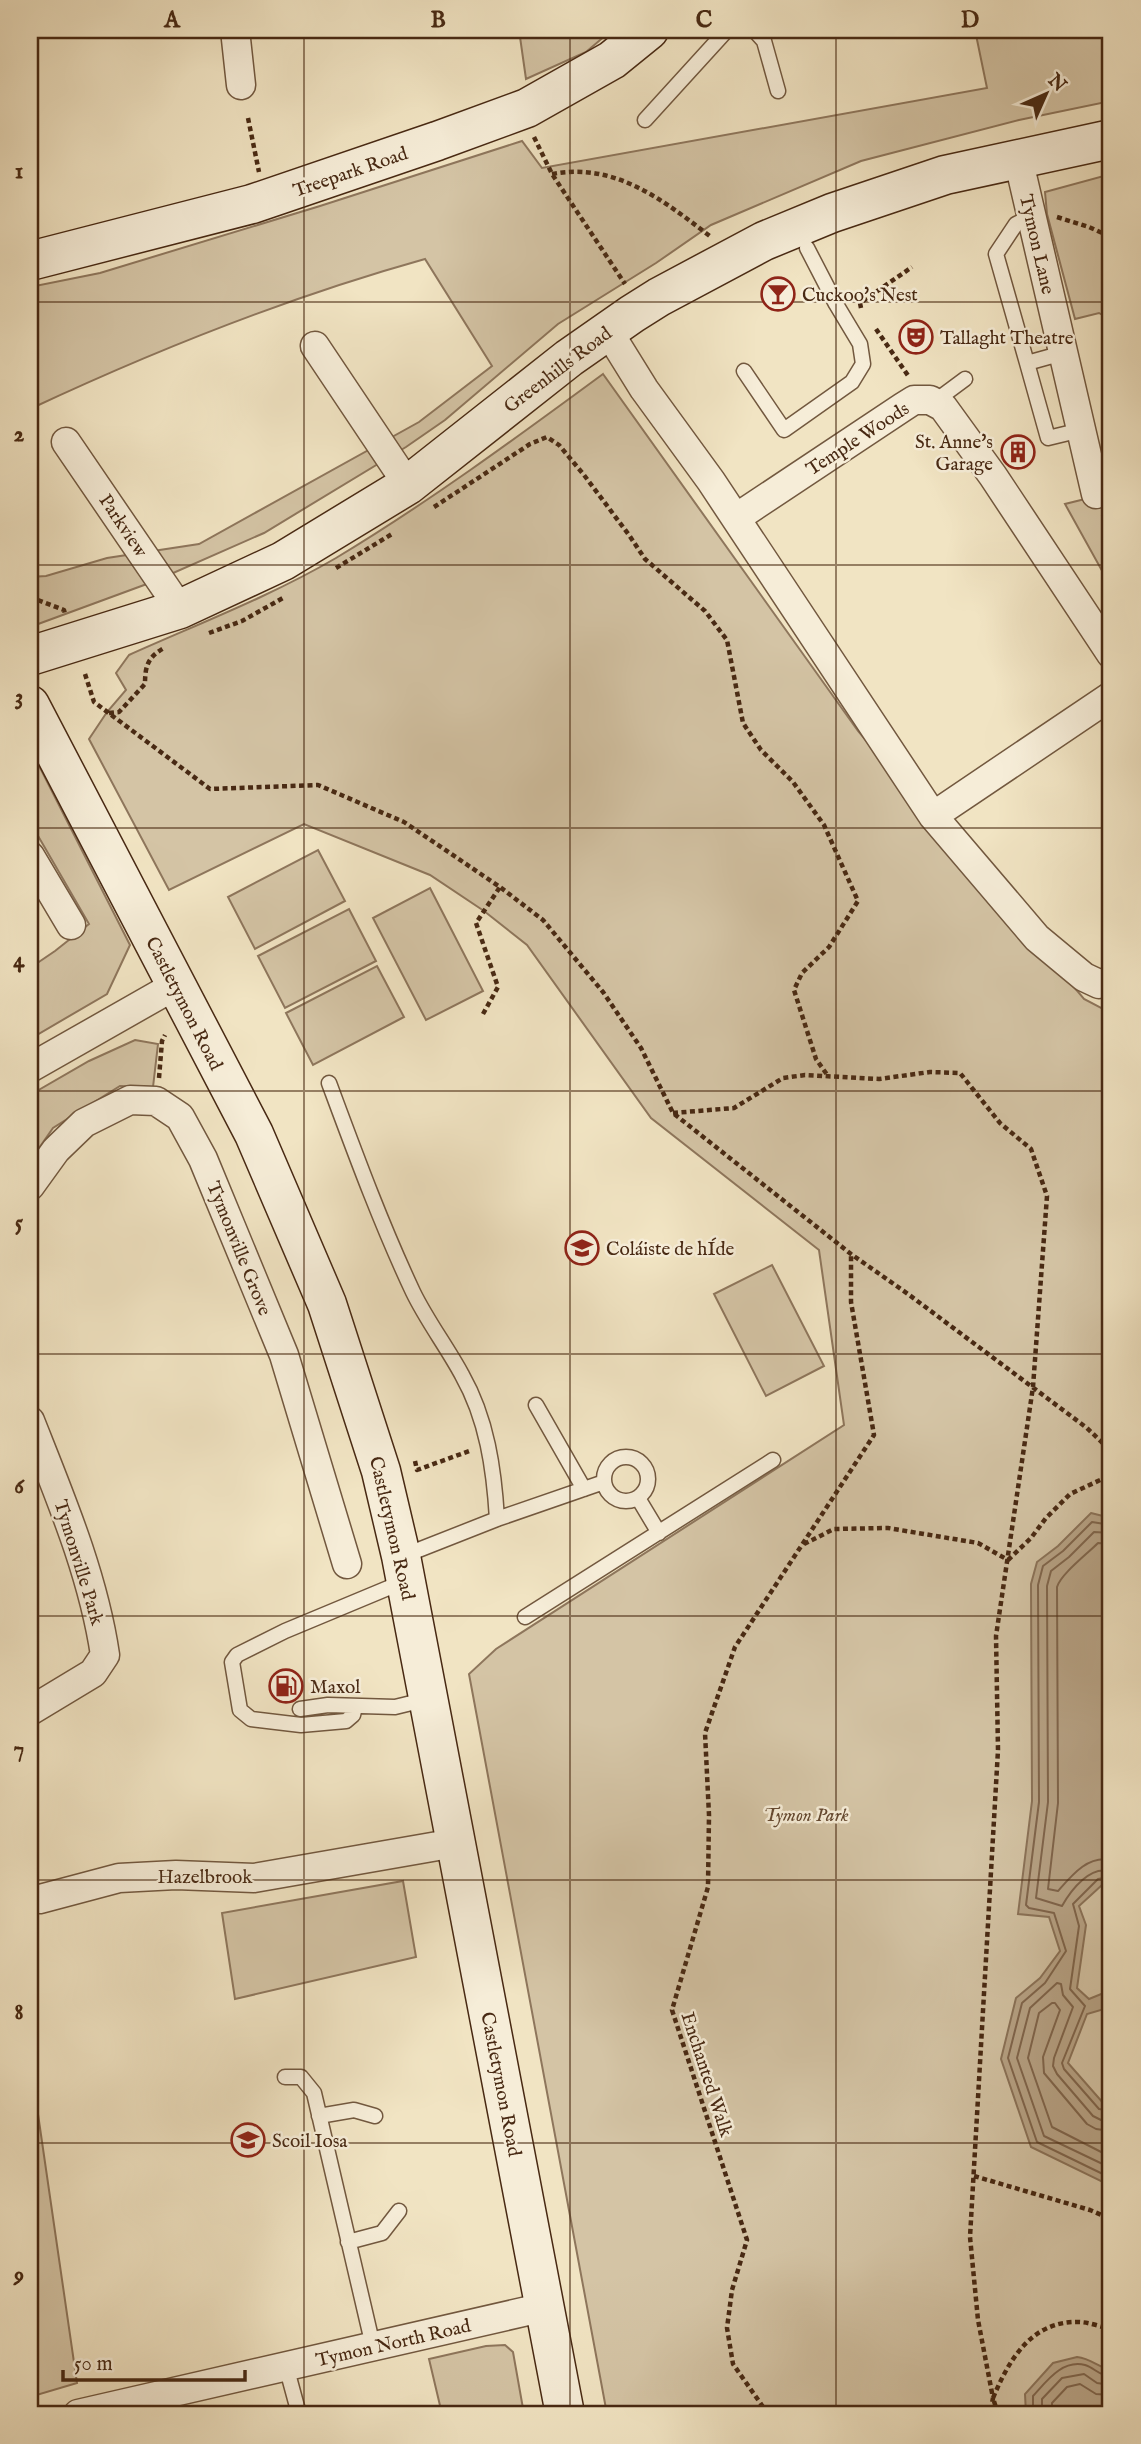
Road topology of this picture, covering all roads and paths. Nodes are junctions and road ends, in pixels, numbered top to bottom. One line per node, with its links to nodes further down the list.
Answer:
1 (236, 30): 5 (street)
2 (649, 30): 18 (street, Treepark Road)
3 (726, 30): 8 (lane)
4 (754, 30): 6 (lane)
5 (241, 85)
6 (778, 91)
7 (248, 118): 13 (path)
8 (645, 120)
9 (529, 127): 12 (path)
10 (1111, 139): 11 (street, Greenhills Road)
11 (1018, 158): 14 (street, Tymon Lane); 16 (street, Greenhills Road)
12 (552, 174): 15 (path); 20 (path)
13 (260, 176)
14 (1039, 215): 17 (path); 25 (street, Tymon Lane); 26 (lane)
15 (711, 237)
16 (801, 237): 23 (street, Greenhills Road); 27 (lane)
17 (1111, 237)
18 (30, 261)
19 (912, 267): 21 (path)
20 (632, 293)
21 (863, 311)
22 (870, 322): 29 (path)
23 (608, 331): 33 (street, Greenhills Road); 34 (street)
24 (314, 346): 33 (street)
25 (1063, 353): 26 (lane); 30 (street, Tymon Lane)
26 (1027, 363): 30 (lane)
27 (744, 371)
28 (965, 379): 29 (lane)
29 (924, 394): 34 (street, Temple Woods); 41 (street, Temple Woods)
30 (1081, 430): 32 (street, Tymon Lane)
31 (66, 442): 40 (street, Parkview)
32 (1099, 475)
33 (417, 498): 40 (street, Greenhills Road); 56 (path)
34 (736, 518): 47 (street)
35 (394, 533): 36 (path)
36 (326, 574)
37 (290, 594): 40 (path)
38 (30, 597): 39 (path)
39 (69, 624)
40 (187, 629): 42 (street, Greenhills Road); 46 (path)
41 (1111, 654)
42 (30, 656)
43 (85, 674): 46 (path)
44 (1111, 696): 47 (street)
45 (30, 705): 52 (street, Castletymon Road)
46 (108, 713): 49 (path)
47 (933, 816): 51 (street)
48 (30, 856): 50 (street)
49 (500, 887): 53 (path); 59 (path)
50 (71, 925)
51 (1111, 981)
52 (176, 985): 55 (street); 78 (street, Castletymon Road)
53 (483, 1014)
54 (165, 1035): 57 (path)
55 (30, 1069)
56 (829, 1076): 59 (path); 62 (path)
57 (158, 1082)
58 (330, 1083): 65 (lane)
59 (673, 1113): 61 (path)
60 (30, 1186): 77 (street, Tymonville Grove)
61 (851, 1254): 62 (path); 75 (path, Enchanted Walk)
62 (1033, 1387): 66 (path); 76 (path)
63 (536, 1405): 71 (lane)
64 (30, 1421): 83 (street, Tymonville Park)
65 (488, 1444): 68 (path); 73 (lane)
66 (1111, 1451)
67 (773, 1460): 74 (lane)
68 (415, 1461)
69 (1111, 1475): 76 (path)
70 (604, 1482): 71 (lane); 72 (lane); 72 (lane)
71 (584, 1489): 73 (lane)
72 (638, 1498): 74 (lane)
73 (497, 1519): 78 (lane)
74 (659, 1533): 79 (lane)
75 (803, 1544): 76 (path); 101 (path, Enchanted Walk)
76 (1008, 1560): 89 (path)
77 (347, 1564)
78 (404, 1568): 80 (street, Castletymon Road); 81 (lane)
79 (525, 1617)
80 (430, 1699): 81 (lane); 84 (street, Castletymon Road)
81 (355, 1707): 82 (lane)
82 (300, 1709)
83 (30, 1711)
84 (455, 1843): 85 (street, Hazelbrook); 93 (street, Castletymon Road)
85 (40, 1899)
86 (285, 2077): 87 (lane)
87 (319, 2116): 88 (lane); 92 (lane)
88 (375, 2116)
89 (974, 2176): 91 (path); 97 (path)
90 (399, 2211): 92 (lane)
91 (1111, 2219)
92 (348, 2242): 95 (lane)
93 (545, 2307): 95 (street, Tymon North Road); 100 (street, Castletymon Road)
94 (1111, 2329): 97 (path)
95 (373, 2346): 96 (street, Tymon North Road)
96 (286, 2366): 98 (street, Tymon North Road); 99 (lane)
97 (993, 2398): 102 (path); 103 (path)
98 (78, 2414)
99 (299, 2414)
100 (565, 2414)
101 (768, 2414)
102 (990, 2414)
103 (998, 2414)

